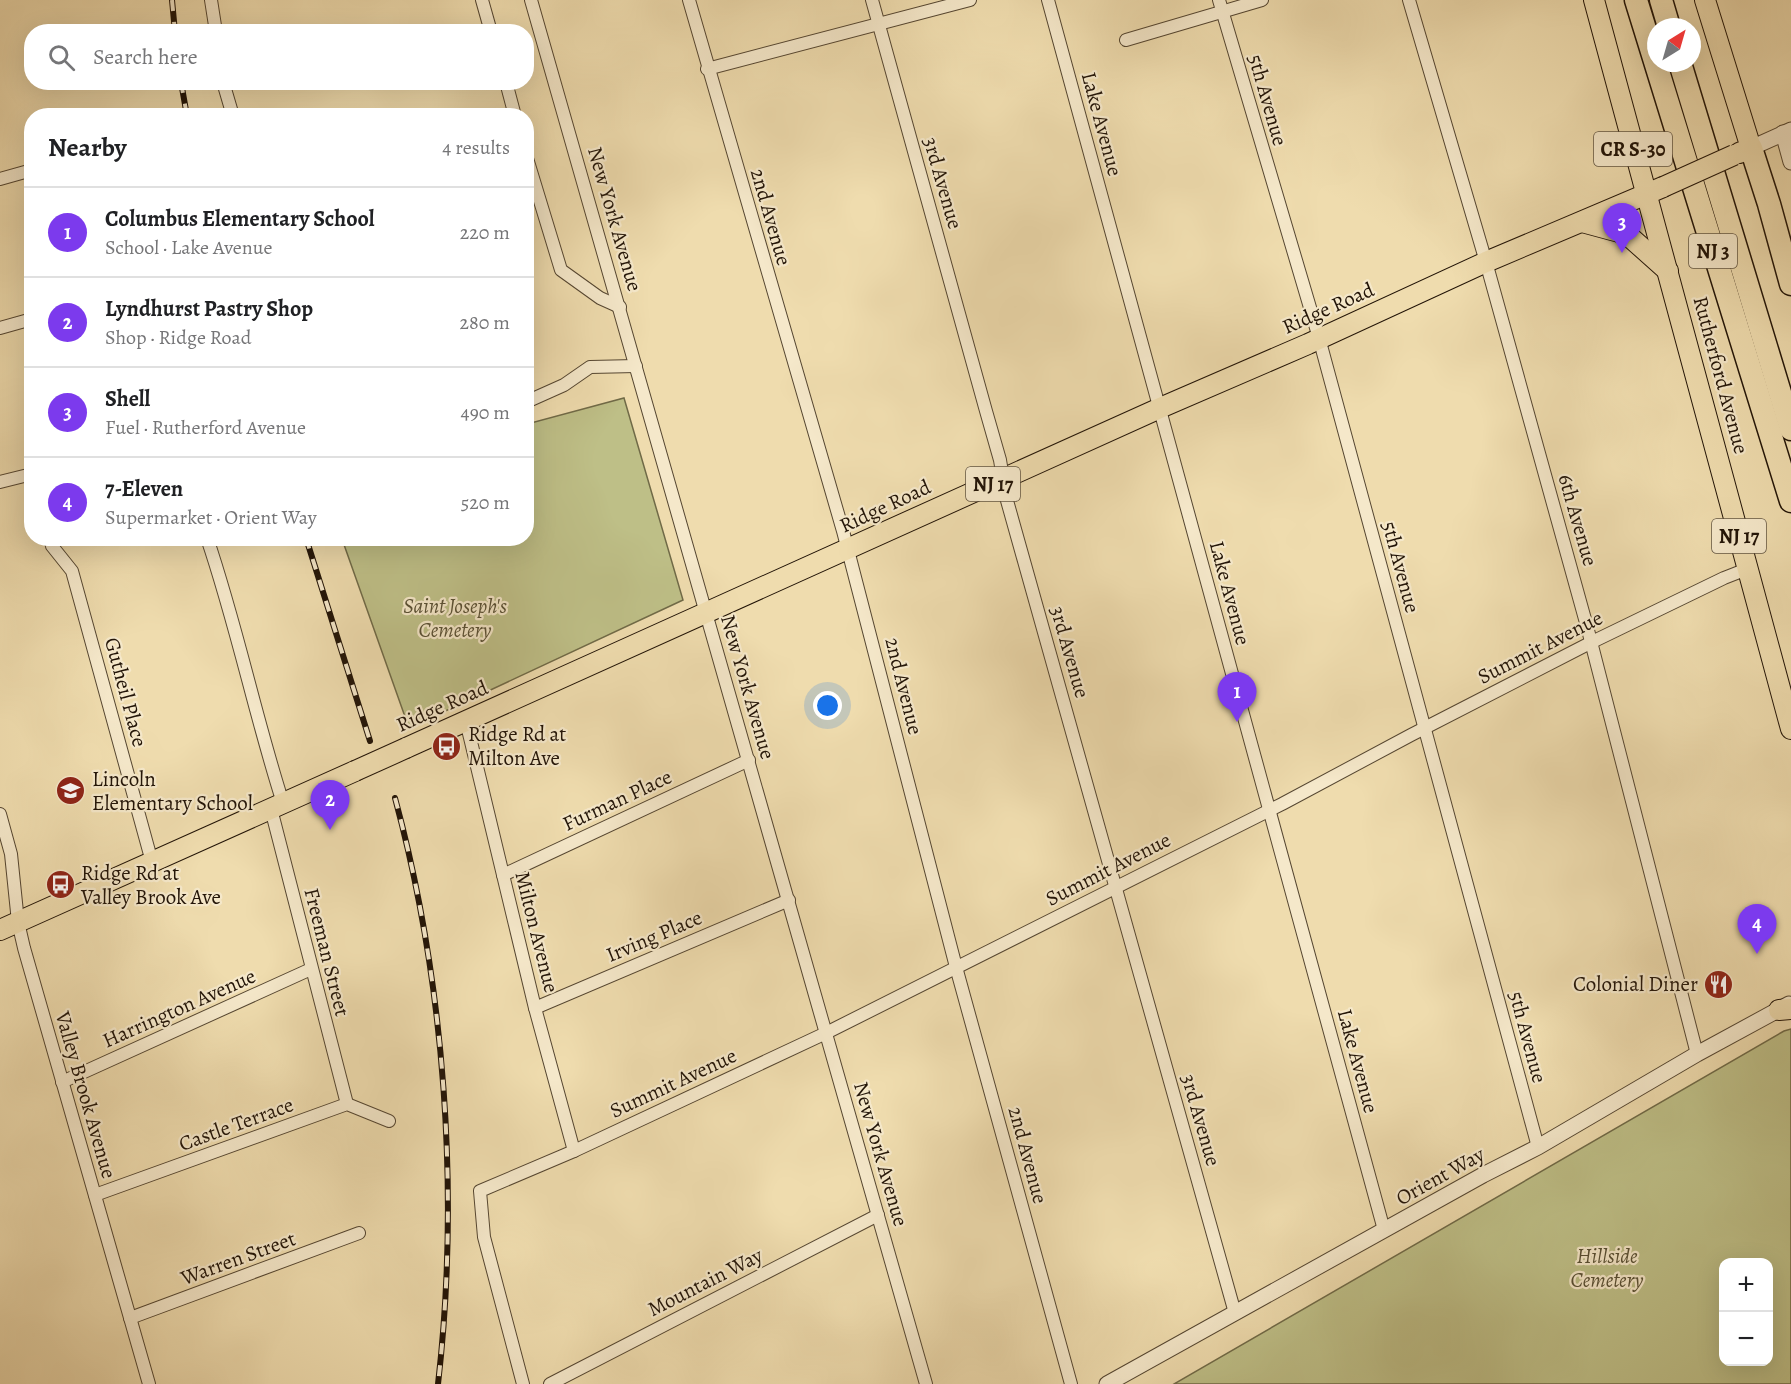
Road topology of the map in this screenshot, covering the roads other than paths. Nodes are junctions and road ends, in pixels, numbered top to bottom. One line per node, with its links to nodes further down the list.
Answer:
1 (211, 0): 16 (street)
2 (482, 0): 17 (street)
3 (531, 0): 37 (street, New York Avenue)
4 (689, 0): 20 (street, 2nd Avenue)
5 (872, 0): 18 (street, 3rd Avenue)
6 (970, 0): 18 (street)
7 (1048, 0): 43 (street, Lake Avenue)
8 (1262, 0): 14 (street)
9 (1409, 0): 34 (street, 6th Avenue)
10 (1594, 0): 32 (main road, Rutherford Avenue / CR S-30)
11 (1636, 0): 48 (highway, NJ 3)
12 (1661, 0): 15 (highway)
13 (1705, 0): 27 (main road)
14 (1220, 6): 19 (street); 40 (street, 5th Avenue)
15 (1666, 18)
16 (215, 24)
17 (489, 24)
18 (878, 24): 20 (street); 46 (street, 3rd Avenue)
19 (1126, 40)
20 (707, 69): 51 (street, 2nd Avenue)
21 (1683, 72): 44 (highway, NJ 3)
22 (225, 90): 24 (street)
23 (508, 90): 25 (street)
24 (231, 108)
25 (513, 108)
26 (1787, 131): 27 (street, Ridge Road); 28 (street)
27 (1743, 151): 32 (main road, Ridge Road, bridge); 36 (highway)
28 (1791, 162)
29 (24, 172): 30 (street)
30 (0, 179)
31 (534, 181): 37 (street)
32 (1655, 191): 33 (main road, Ridge Road / NJ 17); 35 (main road, Rutherford Avenue / NJ 17)
33 (1582, 222): 34 (main road, Ridge Road / NJ 17); 35 (main road)
34 (1486, 262): 40 (main road, Ridge Road / NJ 17); 54 (street, 6th Avenue)
35 (1668, 271): 52 (main road, Rutherford Avenue / NJ 17)
36 (1791, 284)
37 (620, 307): 41 (street, New York Avenue)
38 (24, 321): 39 (street)
39 (0, 328)
40 (1319, 338): 43 (main road, Ridge Road / NJ 17); 56 (street, 5th Avenue)
41 (636, 366): 42 (street); 53 (street, New York Avenue)
42 (534, 398)
43 (1160, 408): 46 (main road, Ridge Road / NJ 17); 60 (street, Lake Avenue)
44 (1791, 429)
45 (24, 476): 47 (street)
46 (1003, 478): 51 (main road, Ridge Road / NJ 17); 64 (street, 3rd Avenue)
47 (0, 482)
48 (1791, 501)
49 (52, 546): 62 (street, Gutheil Place)
50 (210, 546): 59 (street, Freeman Street)
51 (848, 550): 53 (main road, Ridge Road / NJ 17); 67 (street, 2nd Avenue)
52 (1747, 569): 54 (street, Summit Avenue); 57 (main road, Rutherford Avenue / NJ 17)
53 (706, 612): 55 (main road, Ridge Road / NJ 17); 58 (street, New York Avenue)
54 (1592, 642): 56 (street, Summit Avenue); 72 (street, 6th Avenue)
55 (466, 721): 59 (main road, Ridge Road / NJ 17, bridge); 63 (street, Milton Avenue)
56 (1424, 728): 60 (street, Summit Avenue); 76 (street, 5th Avenue)
57 (1791, 729)
58 (749, 760): 63 (street, Furman Place); 65 (street, New York Avenue)
59 (277, 806): 62 (main road, Ridge Road / NJ 17); 68 (street, Freeman Street)
60 (1269, 810): 64 (street, Summit Avenue); 80 (street, Lake Avenue)
61 (0, 814): 66 (street, Valley Brook Avenue)
62 (152, 862): 66 (main road, Ridge Road / NJ 17)
63 (503, 875): 70 (street, Milton Avenue)
64 (1116, 888): 67 (street, Summit Avenue); 82 (street, 3rd Avenue)
65 (789, 900): 70 (street, Irving Place); 71 (street, New York Avenue)
66 (9, 926): 73 (street, Valley Brook Avenue)
67 (956, 968): 71 (street, Summit Avenue); 88 (street, 2nd Avenue)
68 (311, 969): 73 (street, Harrington Avenue); 74 (street, Freeman Street)
69 (1787, 1007): 72 (street, Orient Way)
70 (535, 1008): 77 (street, Milton Avenue)
71 (826, 1033): 77 (street, Summit Avenue); 79 (street, New York Avenue)
72 (1697, 1054): 76 (street, Orient Way)
73 (63, 1082): 78 (street, Valley Brook Avenue)
74 (347, 1104): 75 (street); 78 (street, Castle Terrace)
75 (389, 1121)
76 (1538, 1147): 80 (street, Orient Way)
77 (574, 1151): 85 (street, Summit Avenue)
78 (95, 1195): 83 (street, Valley Brook Avenue)
79 (878, 1215): 86 (street, Mountain Way); 87 (street, New York Avenue)
80 (1384, 1230): 82 (street, Orient Way)
81 (359, 1233): 83 (street, Warren Street)
82 (1235, 1313): 89 (street, Orient Way)
83 (130, 1318): 84 (street, Valley Brook Avenue)
84 (149, 1384)
85 (523, 1384)
86 (550, 1384)
87 (926, 1384)
88 (1071, 1384)
89 (1107, 1384)

